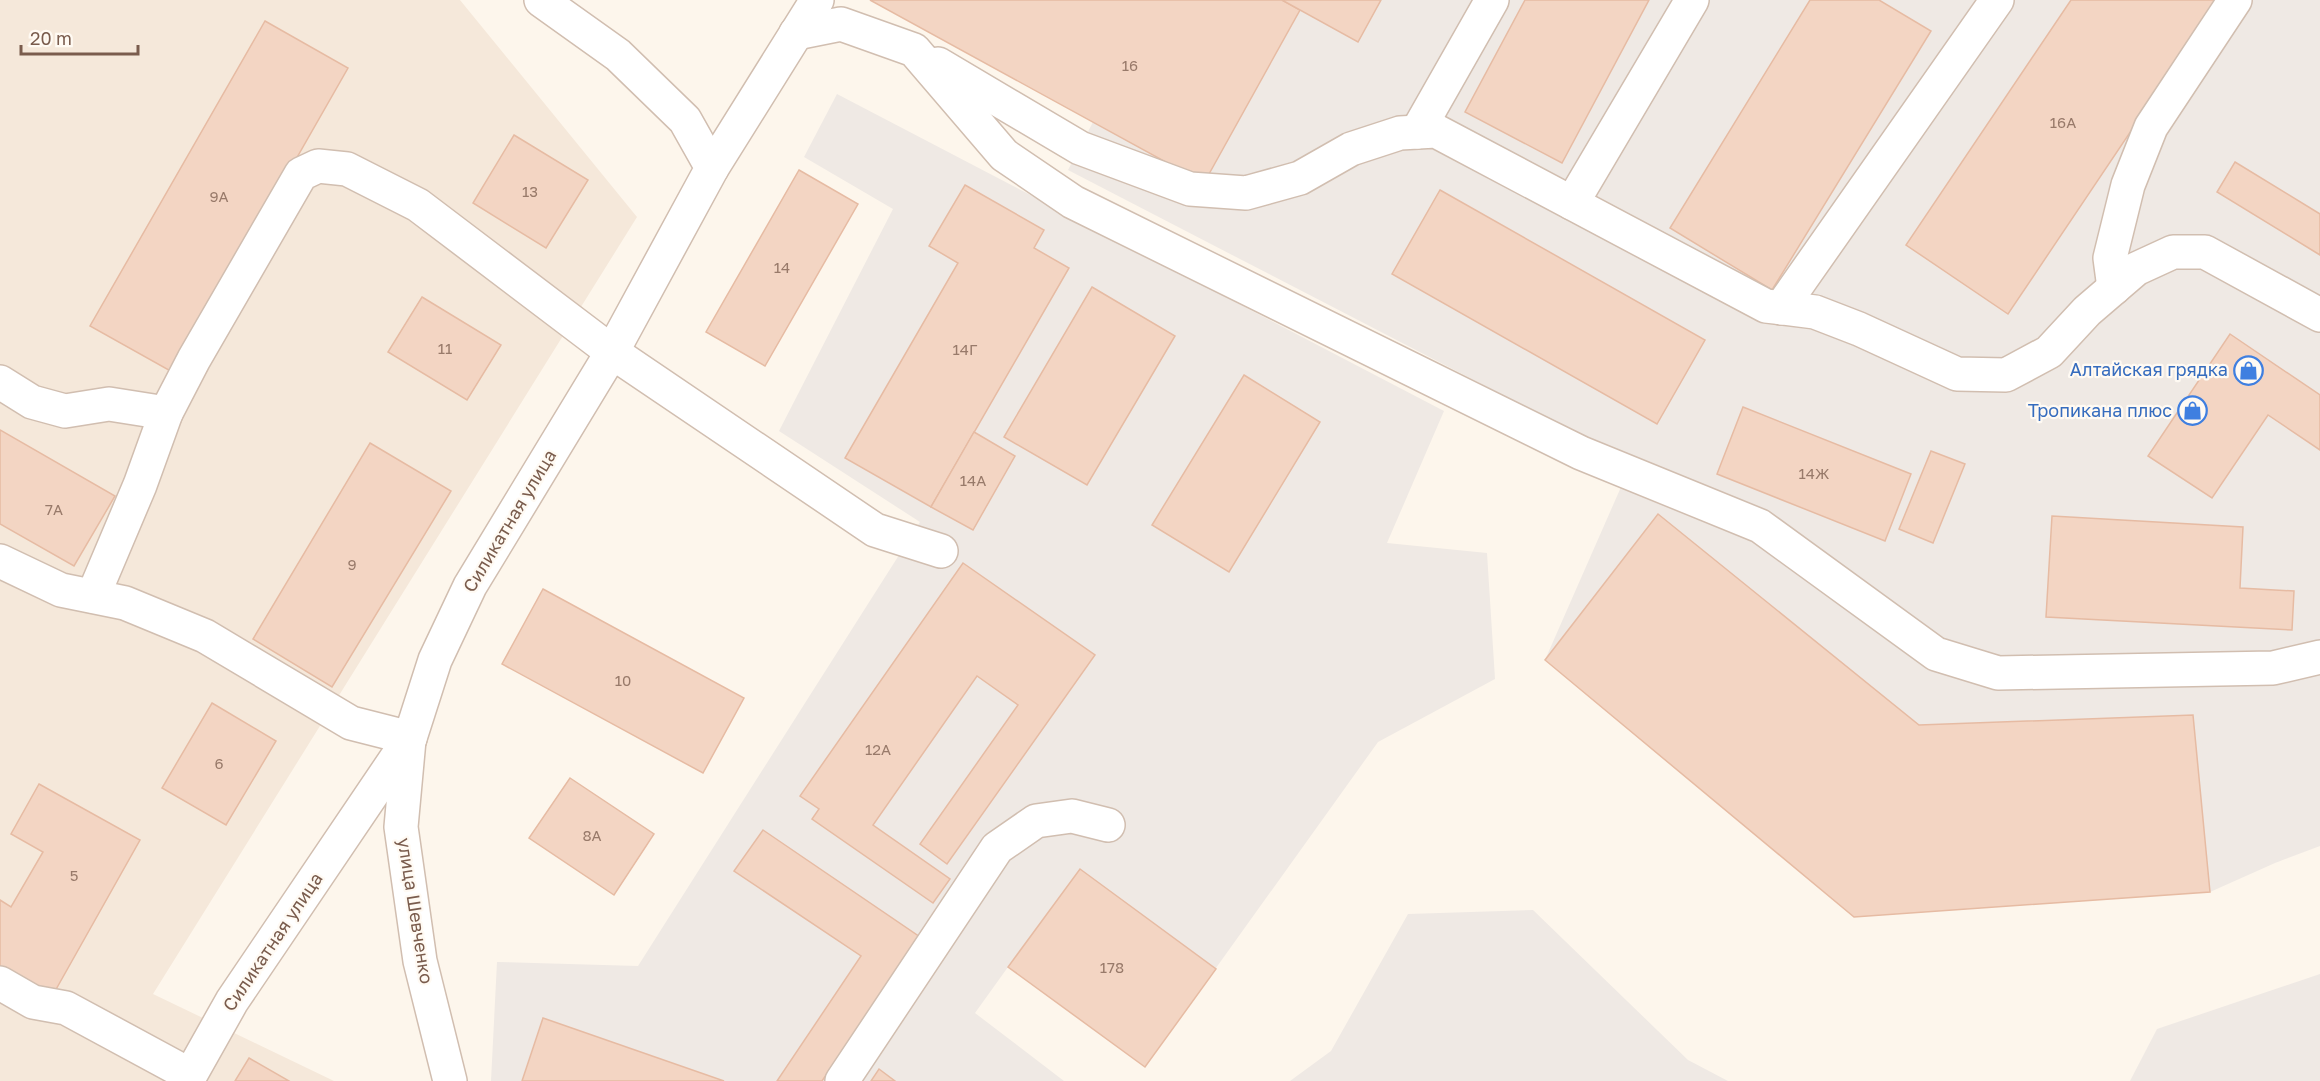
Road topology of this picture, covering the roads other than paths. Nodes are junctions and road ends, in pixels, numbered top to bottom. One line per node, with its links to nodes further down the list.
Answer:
1 (541, 0): 10 (street)
2 (817, 0): 7 (street, Силикатная улица)
3 (1492, 0): 9 (street)
4 (1692, 0): 11 (street)
5 (1997, 0): 13 (street)
6 (2235, 0): 12 (street)
7 (796, 33): 8 (street); 10 (street, Силикатная улица)
8 (914, 50): 9 (street); 21 (street)
9 (1417, 132): 11 (street)
10 (712, 168): 15 (street, Силикатная улица)
11 (1572, 203): 13 (street)
12 (2115, 288): 13 (street); 14 (street)
13 (1781, 308)
14 (2320, 315)
15 (612, 352): 17 (street); 18 (street); 22 (street, Силикатная улица)
16 (0, 382): 17 (street)
17 (165, 413): 20 (street)
18 (941, 551)
19 (0, 561): 20 (street)
20 (93, 596): 22 (street)
21 (2320, 657)
22 (410, 738): 25 (street, Силикатная улица); 26 (street, улица Шевченко)
23 (1108, 825): 27 (street)
24 (0, 982): 25 (street)
25 (188, 1078)
26 (450, 1081)
27 (842, 1081)

